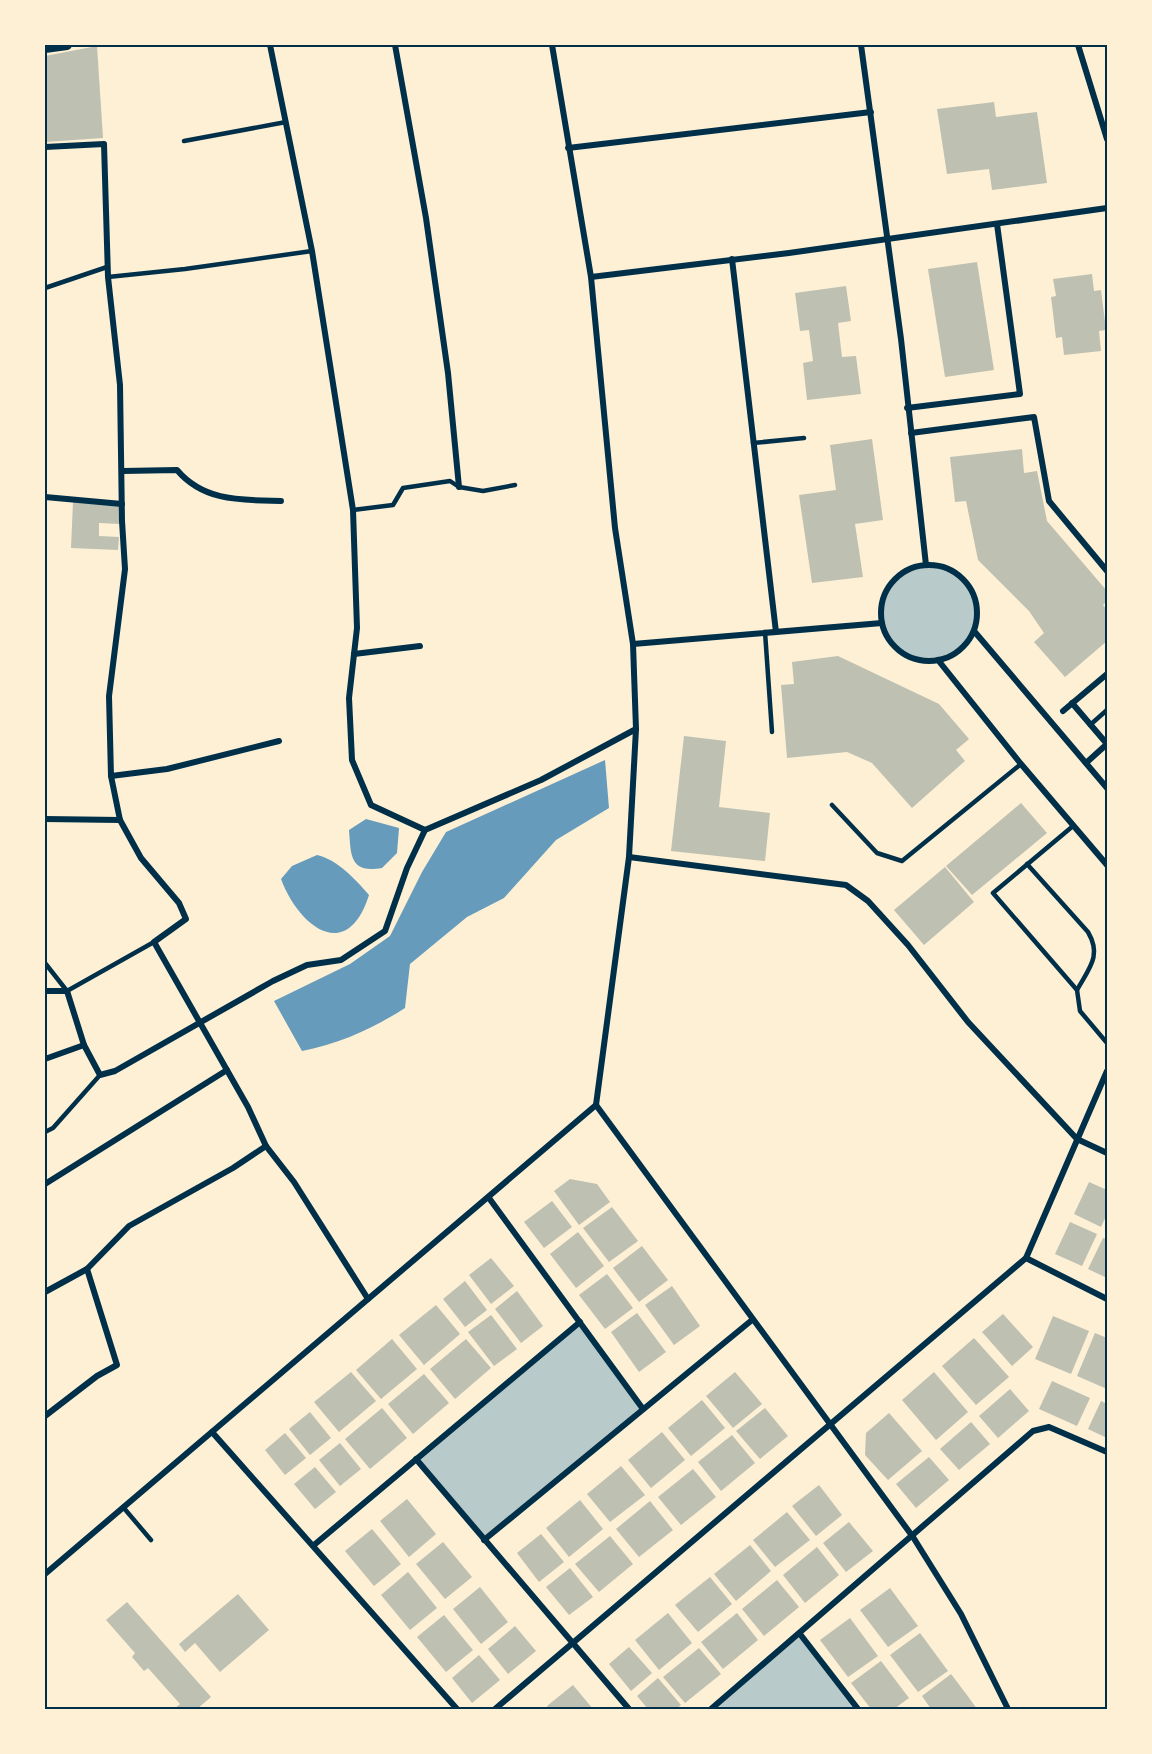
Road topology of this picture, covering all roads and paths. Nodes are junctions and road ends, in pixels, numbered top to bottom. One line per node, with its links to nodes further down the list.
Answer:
1 (67, 45): 7 (street)
2 (270, 45): 9 (street)
3 (395, 45): 29 (street)
4 (552, 45): 13 (street)
5 (861, 45): 8 (street)
6 (1078, 45): 10 (street)
7 (45, 48)
8 (871, 112): 13 (street); 16 (street)
9 (286, 122): 11 (lane); 17 (street)
10 (1107, 139)
11 (184, 141)
12 (45, 147): 19 (street)
13 (567, 148): 21 (street)
14 (1107, 208): 15 (street)
15 (997, 224): 16 (street); 23 (street)
16 (888, 238): 18 (street); 23 (street)
17 (312, 251): 20 (lane); 33 (street)
18 (732, 259): 21 (street); 26 (street)
19 (107, 267): 20 (street); 22 (lane)
20 (108, 277): 27 (street)
21 (591, 277): 40 (street)
22 (45, 288)
23 (907, 408): 24 (street)
24 (911, 433): 34 (street); 35 (street)
25 (804, 438): 26 (lane)
26 (753, 443): 39 (street)
27 (123, 471): 31 (street); 32 (street)
28 (515, 485): 29 (lane)
29 (459, 487): 33 (lane)
30 (45, 497): 32 (street)
31 (281, 501)
32 (122, 504): 54 (street)
33 (353, 510): 42 (street)
34 (926, 565): 36 (street); 37 (street)
35 (1107, 571)
36 (882, 622): 39 (street); 43 (street)
37 (974, 630): 43 (street); 52 (street)
38 (765, 632): 39 (street); 40 (street); 50 (lane)
39 (776, 632)
40 (633, 644): 49 (street)
41 (420, 646): 42 (street)
42 (354, 654): 60 (street)
43 (938, 660): 53 (street)
44 (1107, 674): 45 (street)
45 (1072, 703): 47 (street); 48 (street)
46 (1107, 710): 48 (lane)
47 (1063, 711)
48 (1090, 725): 52 (street)
49 (636, 729): 60 (street); 61 (street)
50 (772, 732)
51 (279, 741): 54 (street)
52 (1086, 763): 55 (street)
53 (1021, 764): 56 (lane); 59 (street)
54 (111, 776): 58 (street)
55 (1107, 788)
56 (832, 805)
57 (45, 819): 58 (street)
58 (120, 820): 64 (street)
59 (1073, 826): 62 (lane); 63 (street)
60 (425, 830): 69 (street)
61 (629, 857): 76 (street); 78 (street)
62 (1027, 864): 66 (lane); 66 (lane)
63 (1107, 865)
64 (154, 942): 68 (lane); 69 (street)
65 (45, 963): 68 (lane)
66 (1077, 990): 70 (lane)
67 (45, 991): 68 (street)
68 (67, 991): 71 (street)
69 (201, 1023): 73 (street); 75 (street)
70 (1107, 1043)
71 (84, 1045): 72 (street); 75 (street)
72 (45, 1059)
73 (227, 1070): 79 (street); 81 (street)
74 (1107, 1071): 78 (street)
75 (100, 1075): 77 (lane)
76 (596, 1105): 82 (street); 88 (street)
77 (45, 1132)
78 (1077, 1139): 80 (street); 83 (street)
79 (266, 1146): 84 (street); 86 (street)
80 (1107, 1153)
81 (45, 1184)
82 (489, 1198): 86 (street); 89 (street)
83 (1026, 1258): 87 (street); 92 (street)
84 (87, 1269): 85 (street); 91 (street)
85 (45, 1292)
86 (368, 1299): 93 (street)
87 (1107, 1299)
88 (753, 1320): 90 (street); 92 (street)
89 (580, 1323): 90 (street); 95 (street)
90 (643, 1409): 99 (street)
91 (45, 1416)
92 (830, 1425): 97 (street); 103 (street)
93 (212, 1432): 96 (street); 100 (street)
94 (1107, 1452): 97 (street)
95 (416, 1459): 99 (street); 100 (street)
96 (123, 1507): 98 (lane); 101 (street)
97 (913, 1536): 102 (street); 109 (street)
98 (151, 1540)
99 (484, 1540): 103 (street)
100 (314, 1545): 104 (street)
101 (45, 1575)
102 (800, 1634): 107 (street); 108 (street)
103 (572, 1643): 105 (street); 106 (street)
104 (457, 1709)
105 (495, 1709)
106 (629, 1709)
107 (711, 1709)
108 (858, 1709)
109 (1008, 1709)

